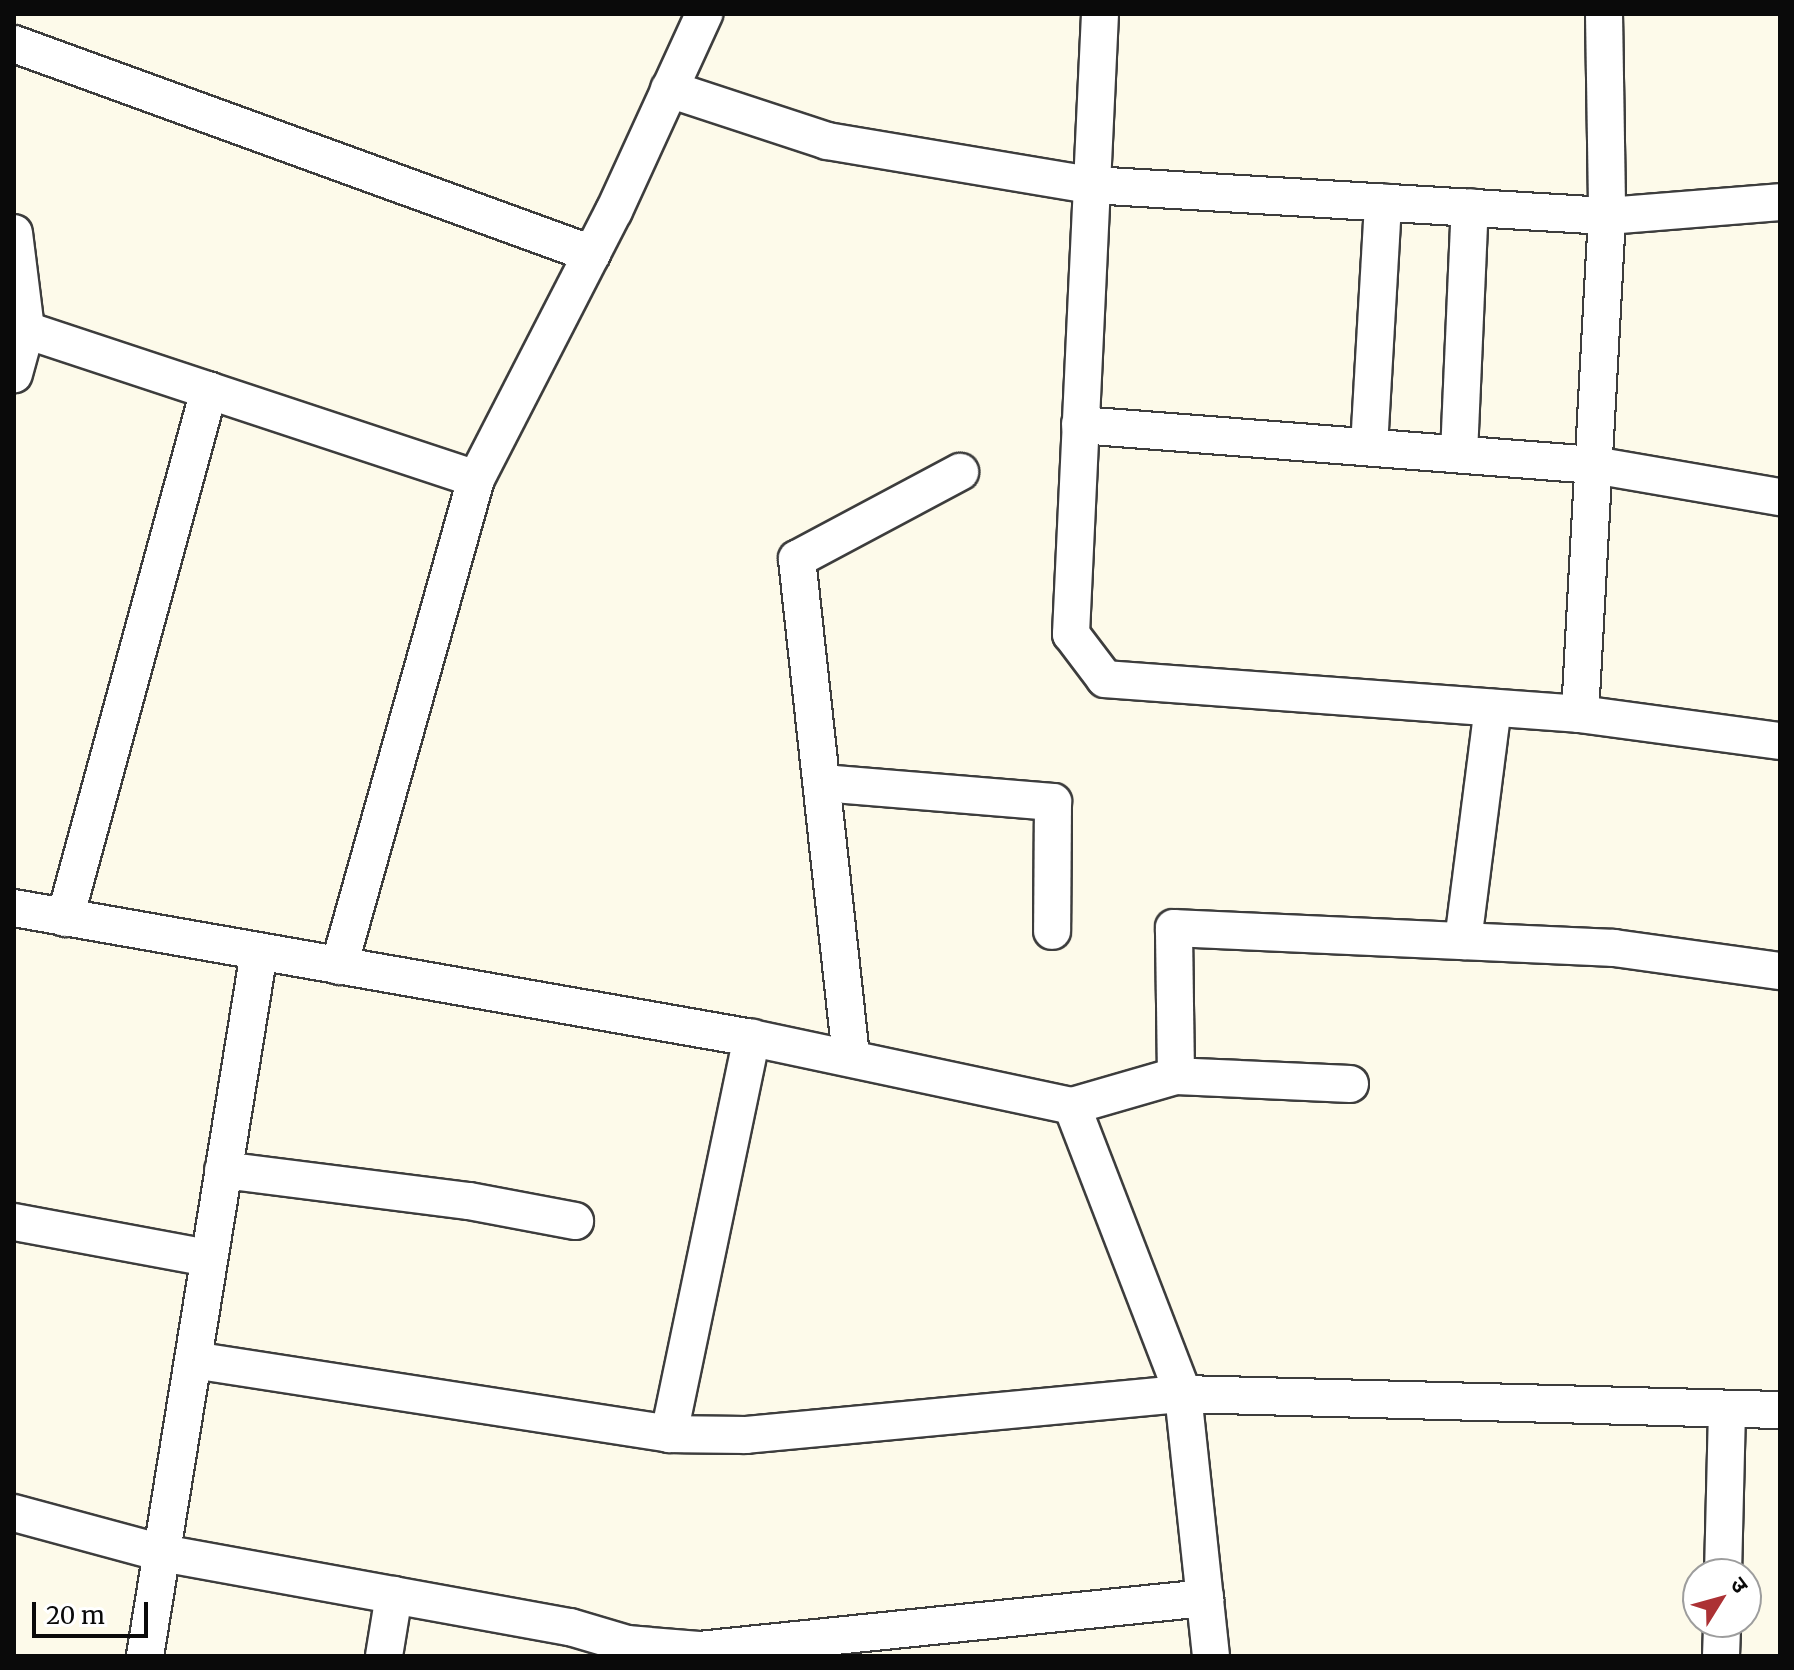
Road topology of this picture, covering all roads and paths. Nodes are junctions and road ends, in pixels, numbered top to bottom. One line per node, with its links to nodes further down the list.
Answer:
1 (704, 14): 5 (street)
2 (1100, 14): 6 (street)
3 (1604, 14): 10 (street)
4 (14, 44): 12 (street)
5 (669, 89): 6 (street); 12 (street)
6 (1091, 185): 7 (street); 16 (street)
7 (1383, 202): 9 (street); 17 (street)
8 (1780, 202): 10 (street)
9 (1470, 207): 10 (street); 18 (street)
10 (1607, 216): 19 (street)
11 (14, 233): 13 (street)
12 (592, 254): 21 (street)
13 (26, 330): 14 (street); 15 (street)
14 (14, 374)
15 (209, 390): 21 (street); 28 (street)
16 (1080, 425): 17 (street); 23 (street)
17 (1369, 447): 18 (street)
18 (1459, 454): 19 (street)
19 (1594, 465): 22 (street); 24 (street)
20 (960, 472): 26 (street)
21 (476, 479): 32 (street)
22 (1780, 497)
23 (1493, 708): 24 (street); 30 (street)
24 (1580, 714): 25 (street)
25 (1780, 741)
26 (822, 783): 29 (street); 35 (street)
27 (14, 908): 28 (street)
28 (65, 918): 31 (street)
29 (1052, 931)
30 (1463, 941): 33 (street); 36 (street)
31 (259, 952): 32 (street); 39 (street)
32 (339, 966): 34 (street)
33 (1780, 971)
34 (752, 1038): 35 (street); 47 (street)
35 (851, 1057): 38 (street)
36 (1176, 1076): 37 (street); 38 (street)
37 (1350, 1084)
38 (1072, 1106): 44 (street)
39 (223, 1170): 40 (street); 42 (street)
40 (575, 1221)
41 (14, 1222): 42 (street)
42 (209, 1258): 43 (street)
43 (193, 1360): 47 (street); 49 (street)
44 (1183, 1394): 45 (street); 47 (street); 52 (street)
45 (1727, 1409): 46 (street); 50 (street)
46 (1780, 1410)
47 (669, 1434)
48 (14, 1513): 49 (street)
49 (162, 1553): 51 (street); 53 (street)
50 (1723, 1558)
51 (394, 1595): 52 (street); 54 (street)
52 (1205, 1598): 55 (street)
53 (145, 1656)
54 (384, 1656)
55 (1211, 1656)

